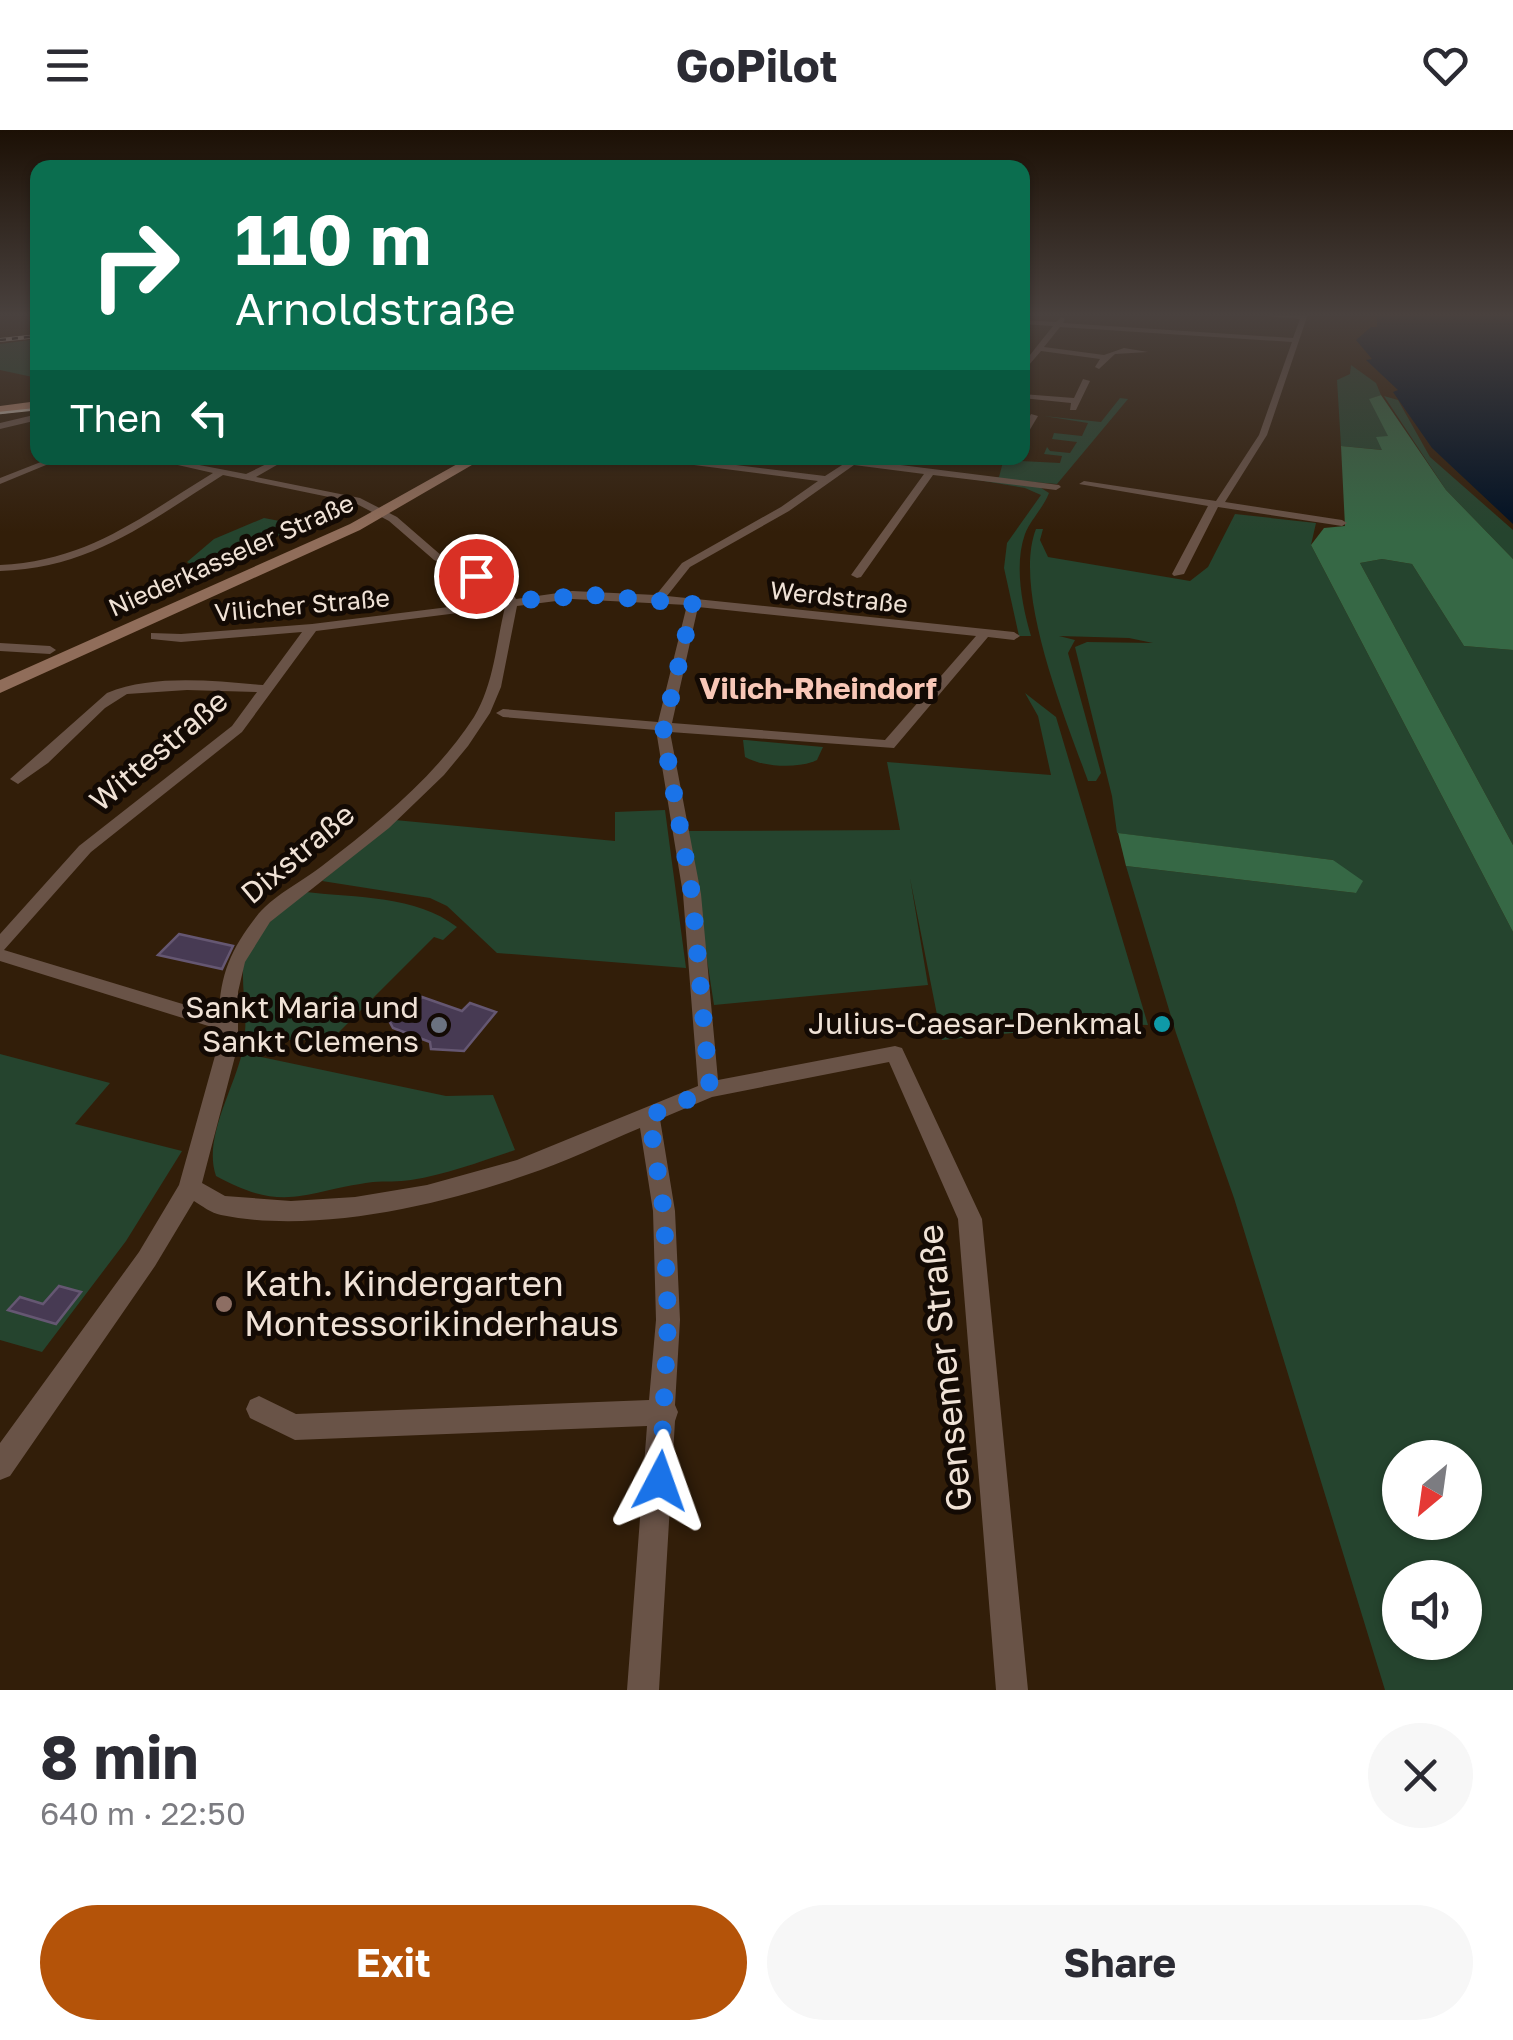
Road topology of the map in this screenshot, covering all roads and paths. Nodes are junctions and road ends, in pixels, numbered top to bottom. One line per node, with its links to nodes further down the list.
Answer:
1 (1083, 387): 3 (street)
2 (1281, 387): 26 (street)
3 (1030, 397)
4 (30, 411): 5 (main road)
5 (0, 412)
6 (30, 414): 9 (street)
7 (1034, 416): 8 (street)
8 (1030, 424)
9 (0, 426)
10 (40, 465): 23 (street)
11 (184, 465): 19 (street)
12 (271, 465): 21 (street)
13 (465, 465): 27 (main road, Niederkasseler Straße)
14 (716, 465): 22 (street)
15 (850, 465): 22 (street)
16 (890, 465): 18 (street)
17 (952, 465): 20 (street)
18 (931, 471): 20 (street); 30 (street)
19 (220, 473): 21 (street); 29 (street)
20 (947, 473): 25 (street)
21 (245, 478): 27 (street)
22 (830, 480): 32 (street)
23 (0, 481)
24 (1084, 484): 26 (street)
25 (1056, 488)
26 (1220, 503): 28 (street); 31 (street)
27 (383, 514): 33 (street); 41 (main road, Niederkasseler Straße)
28 (1342, 523)
29 (0, 568)
30 (858, 574)
31 (1178, 574)
32 (659, 599): 33 (street, Vilicher Straße); 34 (street, Werdstraße)
33 (512, 601): 35 (street, Vilicher Straße); 50 (street, Dixstraße)
34 (693, 604): 37 (street, Werdstraße); 44 (street)
35 (312, 628): 36 (street, Vilicher Straße); 42 (street, Wittestraße)
36 (156, 636)
37 (982, 636): 38 (street, Werdstraße); 44 (street)
38 (1014, 636)
39 (0, 647): 40 (street)
40 (50, 650)
41 (0, 687)
42 (268, 689): 45 (street); 46 (street, Wittestraße)
43 (503, 713): 44 (street)
44 (663, 727): 51 (street)
45 (18, 779)
46 (33, 908): 47 (street, Wittestraße); 48 (street, Wittestraße)
47 (0, 935)
48 (0, 945)
49 (0, 955): 50 (street)
50 (229, 1022): 53 (street, Dixstraße)
51 (710, 1090): 52 (street); 58 (street, Gensemer Straße)
52 (649, 1116): 53 (street); 55 (street)
53 (190, 1188): 56 (street, Dixstraße)
54 (259, 1409): 55 (street)
55 (665, 1412): 57 (street)
56 (0, 1466)
57 (643, 1690)
58 (1012, 1690)

